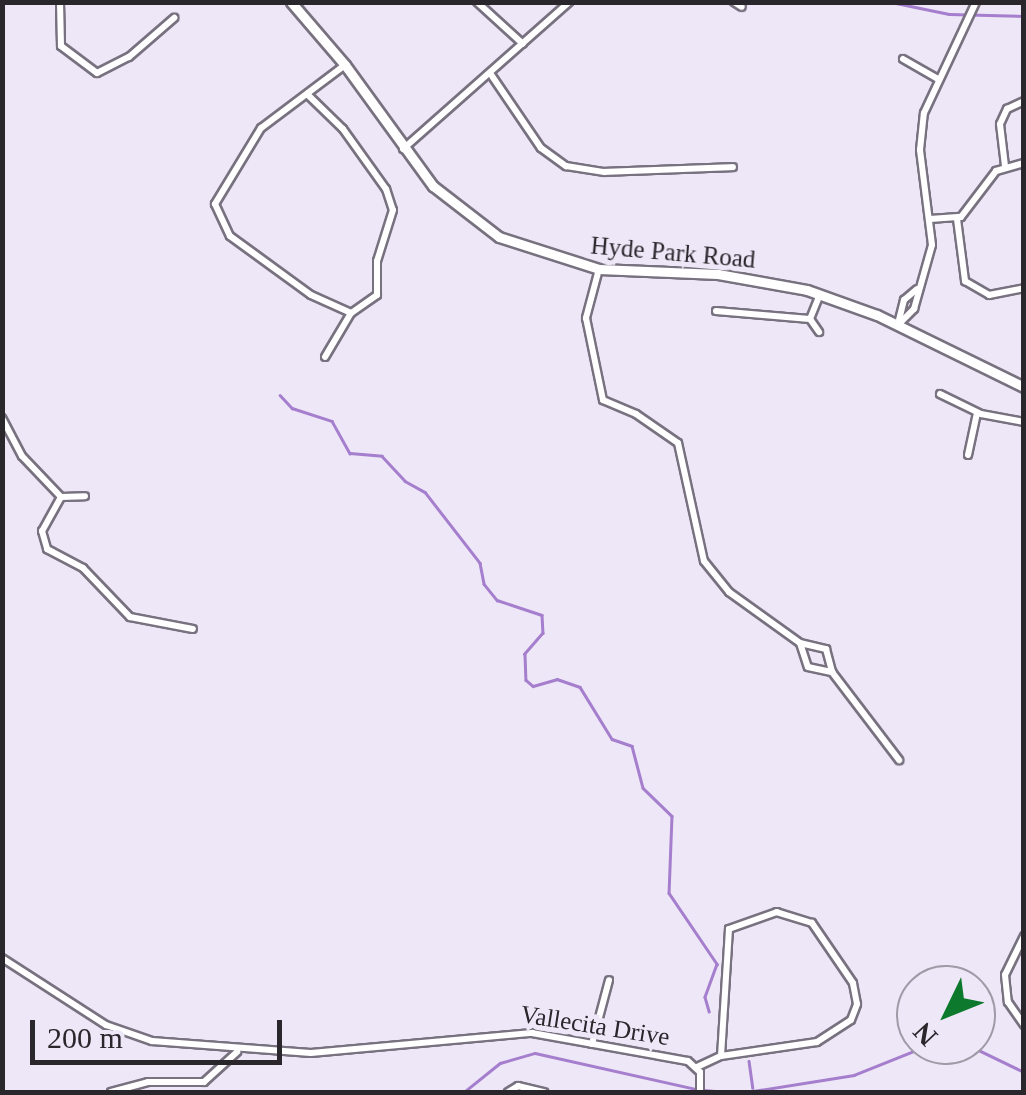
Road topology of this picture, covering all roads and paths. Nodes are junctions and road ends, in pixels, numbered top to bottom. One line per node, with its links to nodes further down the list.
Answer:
1 (60, 2): 6 (street)
2 (290, 2): 9 (main road, Hyde Park Road)
3 (477, 2): 7 (street)
4 (570, 2): 7 (street)
5 (976, 2): 11 (street)
6 (174, 18)
7 (523, 44): 10 (street)
8 (903, 59): 11 (street)
9 (345, 65): 12 (street); 14 (main road, Hyde Park Road)
10 (492, 76): 14 (street); 17 (street)
11 (938, 79): 18 (street)
12 (308, 94): 25 (street); 25 (street)
13 (1024, 101): 16 (street)
14 (403, 149): 20 (main road, Hyde Park Road)
15 (1024, 162): 16 (street)
16 (1005, 166): 19 (street)
17 (733, 167)
18 (930, 219): 19 (street); 22 (street)
19 (957, 219): 21 (street)
20 (599, 269): 23 (main road, Hyde Park Road); 39 (street)
21 (1024, 288)
22 (917, 290): 27 (street); 27 (street)
23 (820, 294): 26 (street); 27 (main road, Hyde Park Road)
24 (716, 312): 26 (street)
25 (351, 313): 29 (street)
26 (810, 319): 28 (street)
27 (898, 325): 30 (main road, Hyde Park Road)
28 (819, 332)
29 (324, 357)
30 (1024, 386)
31 (940, 394): 32 (street)
32 (976, 412): 34 (street); 35 (street)
33 (2, 418): 37 (street)
34 (1024, 422)
35 (968, 455)
36 (85, 496): 37 (street)
37 (61, 497): 38 (street)
38 (194, 629)
39 (800, 644): 40 (street); 40 (street)
40 (832, 672): 41 (street)
41 (899, 760)
42 (1024, 936): 45 (street)
43 (3, 958): 47 (street, Vallecita Drive)
44 (609, 980): 46 (street)
45 (1024, 1025)
46 (592, 1044): 47 (street, Vallecita Drive); 49 (street, Vallecita Drive)
47 (238, 1050): 50 (street)
48 (721, 1056): 48 (street); 49 (street)
49 (697, 1067): 53 (street, Vallecita Drive)
50 (111, 1092)
51 (508, 1092): 52 (street)
52 (544, 1092)
53 (700, 1092)

